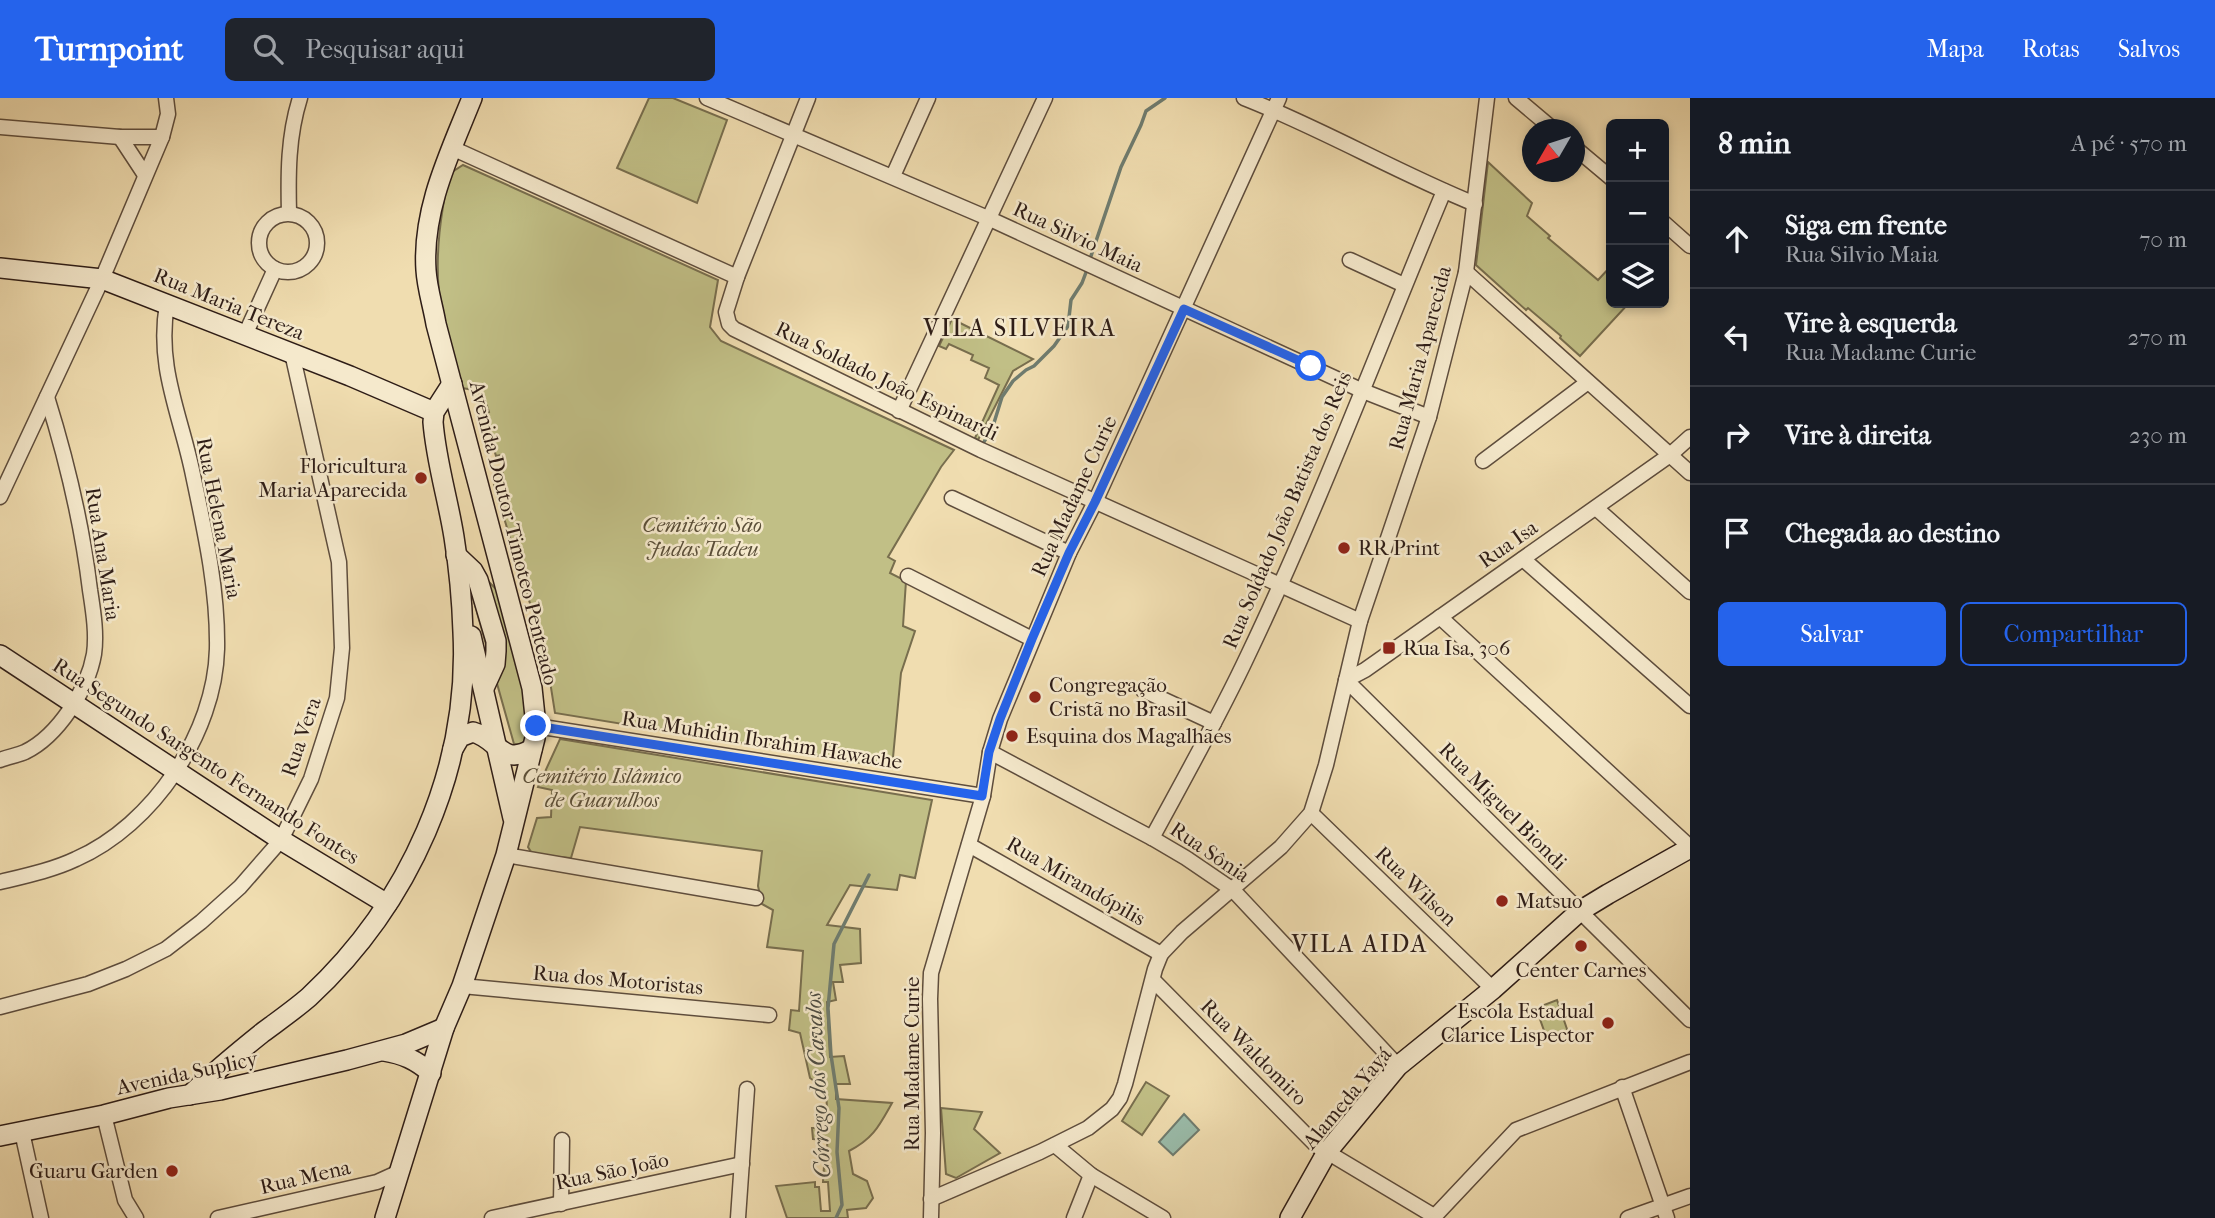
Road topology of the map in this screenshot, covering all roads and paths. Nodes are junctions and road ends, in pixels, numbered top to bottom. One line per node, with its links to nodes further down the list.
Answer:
1 (166, 98): 16 (street)
2 (300, 98): 24 (street)
3 (472, 98): 17 (street, Avenida Doutor Timoteo Penteado)
4 (707, 98): 14 (street, Rua Silvio Maia)
5 (808, 98): 14 (street, Rua Soldado João Espinardi)
6 (928, 98): 21 (street)
7 (1045, 98): 25 (street)
8 (1244, 98): 11 (street)
9 (1487, 98): 23 (street, Rua Maria Aparecida)
10 (1525, 101): 12 (street)
11 (1277, 104): 22 (street); 36 (street, Rua Madame Curie)
12 (1543, 119)
13 (0, 127): 15 (street)
14 (793, 134): 21 (street, Rua Silvio Maia); 32 (street, Rua Soldado João Espinardi)
15 (120, 137): 16 (street); 20 (street)
16 (162, 137): 20 (street)
17 (452, 148): 32 (street); 40 (street, Avenida Doutor Timoteo Penteado)
18 (1585, 156): 19 (street)
19 (1606, 174)
20 (145, 175): 33 (street)
21 (893, 176): 25 (street, Rua Silvio Maia)
22 (1444, 191): 23 (street); 34 (street, Rua Soldado João Batista dos Reis)
23 (1475, 204): 31 (street, Rua Maria Aparecida)
24 (289, 214): 30 (street); 30 (street)
25 (990, 219): 36 (street, Rua Silvio Maia); 43 (street)
26 (1669, 227): 27 (street)
27 (1690, 246)
28 (1350, 260): 34 (street)
29 (0, 268): 33 (street, Rua Maria Tereza)
30 (275, 269): 37 (street)
31 (1466, 272): 39 (street); 44 (street, Rua Maria Aparecida)
32 (737, 277): 43 (street, Rua Soldado João Espinardi)
33 (102, 279): 35 (street, Rua Maria Tereza); 42 (street)
34 (1404, 285): 41 (street, Rua Soldado João Batista dos Reis)
35 (167, 304): 37 (street, Rua Maria Tereza); 77 (street, Rua Helena Maria)
36 (1184, 309): 41 (street, Rua Silvio Maia); 52 (street, Rua Madame Curie)
37 (245, 335): 38 (street, Rua Maria Tereza)
38 (292, 353): 45 (street, Rua Maria Tereza); 82 (street, Rua Vera)
39 (1588, 382): 47 (street); 48 (street)
40 (452, 384): 45 (street); 71 (street, Avenida Doutor Timoteo Penteado)
41 (1363, 391): 44 (street, Rua Silvio Maia); 58 (street, Rua Soldado João Batista dos Reis)
42 (47, 397): 50 (street); 68 (street, Rua Ana Maria)
43 (899, 411): 52 (street, Rua Soldado João Espinardi)
44 (1429, 417): 62 (street, Rua Maria Aparecida)
45 (434, 421): 55 (street)
46 (1690, 437): 47 (street, Rua Isa)
47 (1670, 455): 49 (street); 53 (street, Rua Isa)
48 (1483, 461)
49 (1690, 473)
50 (0, 496)
51 (952, 498): 54 (street)
52 (1095, 502): 54 (street, Rua Madame Curie); 58 (street, Rua Soldado João Espinardi)
53 (1596, 508): 56 (street, Rua Isa); 59 (street)
54 (1069, 553): 63 (street, Rua Madame Curie)
55 (456, 555): 60 (street); 66 (street)
56 (1523, 559): 61 (street, Rua Isa); 69 (street)
57 (908, 576): 63 (street)
58 (1280, 586): 62 (street, Rua Soldado João Espinardi); 70 (street, Rua Soldado João Batista dos Reis)
59 (1690, 592)
60 (460, 594): 66 (street); 73 (street)
61 (1440, 617): 65 (street, Rua Isa); 84 (street)
62 (1360, 621): 65 (street, Rua Maria Aparecida)
63 (1032, 639): 75 (street, Rua Madame Curie)
64 (0, 655): 68 (street, Rua Segundo Sargento Fernando Fontes)
65 (1346, 680): 79 (street, Rua Maria Aparecida); 90 (street, Rua Miguel Biondi)
66 (484, 688): 72 (street)
67 (1143, 690): 70 (street)
68 (74, 704): 76 (street, Rua Ana Maria); 77 (street, Rua Segundo Sargento Fernando Fontes)
69 (1690, 706)
70 (1214, 723): 81 (street, Rua Soldado João Batista dos Reis)
71 (536, 726): 74 (street, Avenida Doutor Timoteo Penteado); 78 (street, Rua Muhidin Ibrahim Hawache)
72 (496, 747): 73 (street); 74 (street); 80 (street)
73 (453, 749): 89 (street)
74 (532, 750): 80 (street, Avenida Doutor Timoteo Penteado)
75 (989, 752): 78 (street, Rua Madame Curie); 81 (street, Rua Sônia)
76 (0, 760)
77 (177, 772): 82 (street, Rua Segundo Sargento Fernando Fontes); 86 (street, Rua Helena Maria)
78 (982, 796): 83 (street, Rua Madame Curie)
79 (1311, 813): 87 (street); 94 (street, Rua Wilson)
80 (515, 822): 85 (street, Avenida Doutor Timoteo Penteado)
81 (1152, 838): 87 (street, Rua Sônia)
82 (281, 840): 89 (street, Rua Segundo Sargento Fernando Fontes); 95 (street, Rua Vera)
83 (969, 845): 91 (street, Rua Mirandópilis); 116 (street, Rua Madame Curie)
84 (1690, 848): 90 (street, Alameda Yayá)
85 (506, 855): 88 (street); 93 (street, Avenida Doutor Timoteo Penteado)
86 (0, 882)
87 (1233, 890): 91 (street); 101 (street, Rua Sônia)
88 (756, 898)
89 (387, 904): 105 (street)
90 (1580, 912): 94 (street, Alameda Yayá); 97 (street, Rua Miguel Biondi)
91 (1161, 954): 92 (street)
92 (1153, 980): 110 (street); 111 (street, Rua Waldomiro)
93 (462, 986): 96 (street, Rua dos Motoristas); 98 (street, Avenida Doutor Timoteo Penteado)
94 (1493, 989): 101 (street, Alameda Yayá)
95 (0, 1007)
96 (769, 1015)
97 (1690, 1020)
98 (444, 1028): 99 (street, Avenida Suplicy); 102 (street, Avenida Doutor Timoteo Penteado)
99 (383, 1051): 102 (street, Avenida Suplicy); 105 (street, Avenida Suplicy)
100 (1690, 1062): 103 (street)
101 (1398, 1066): 111 (street, Alameda Yayá)
102 (431, 1073): 113 (street, Avenida Doutor Timoteo Penteado)
103 (1622, 1087): 119 (street); 121 (street)
104 (747, 1089): 112 (street)
105 (190, 1095): 106 (street, Avenida Suplicy)
106 (104, 1115): 107 (street, Avenida Suplicy); 117 (street)
107 (22, 1132): 108 (street, Avenida Suplicy); 122 (street)
108 (0, 1136)
109 (562, 1140): 118 (street)
110 (1055, 1145): 114 (street); 116 (street)
111 (1327, 1152): 121 (street, Rua Waldomiro); 131 (street, Alameda Yayá)
112 (742, 1164): 118 (street, Rua São João); 127 (street)
113 (400, 1172): 120 (street, Rua Mena); 125 (street, Avenida Doutor Timoteo Penteado)
114 (1091, 1175): 129 (street); 130 (street)
115 (1690, 1196): 119 (street)
116 (931, 1199): 128 (street, Rua Madame Curie)
117 (125, 1200): 123 (street); 124 (street)
118 (561, 1204): 126 (street, Rua São João)
119 (1665, 1211): 132 (street)
120 (224, 1217)
121 (1434, 1217)
122 (41, 1218)
123 (126, 1218)
124 (136, 1218)
125 (385, 1218)
126 (492, 1218)
127 (738, 1218)
128 (931, 1218)
129 (1074, 1218)
130 (1163, 1218)
131 (1290, 1218)
132 (1628, 1218)

